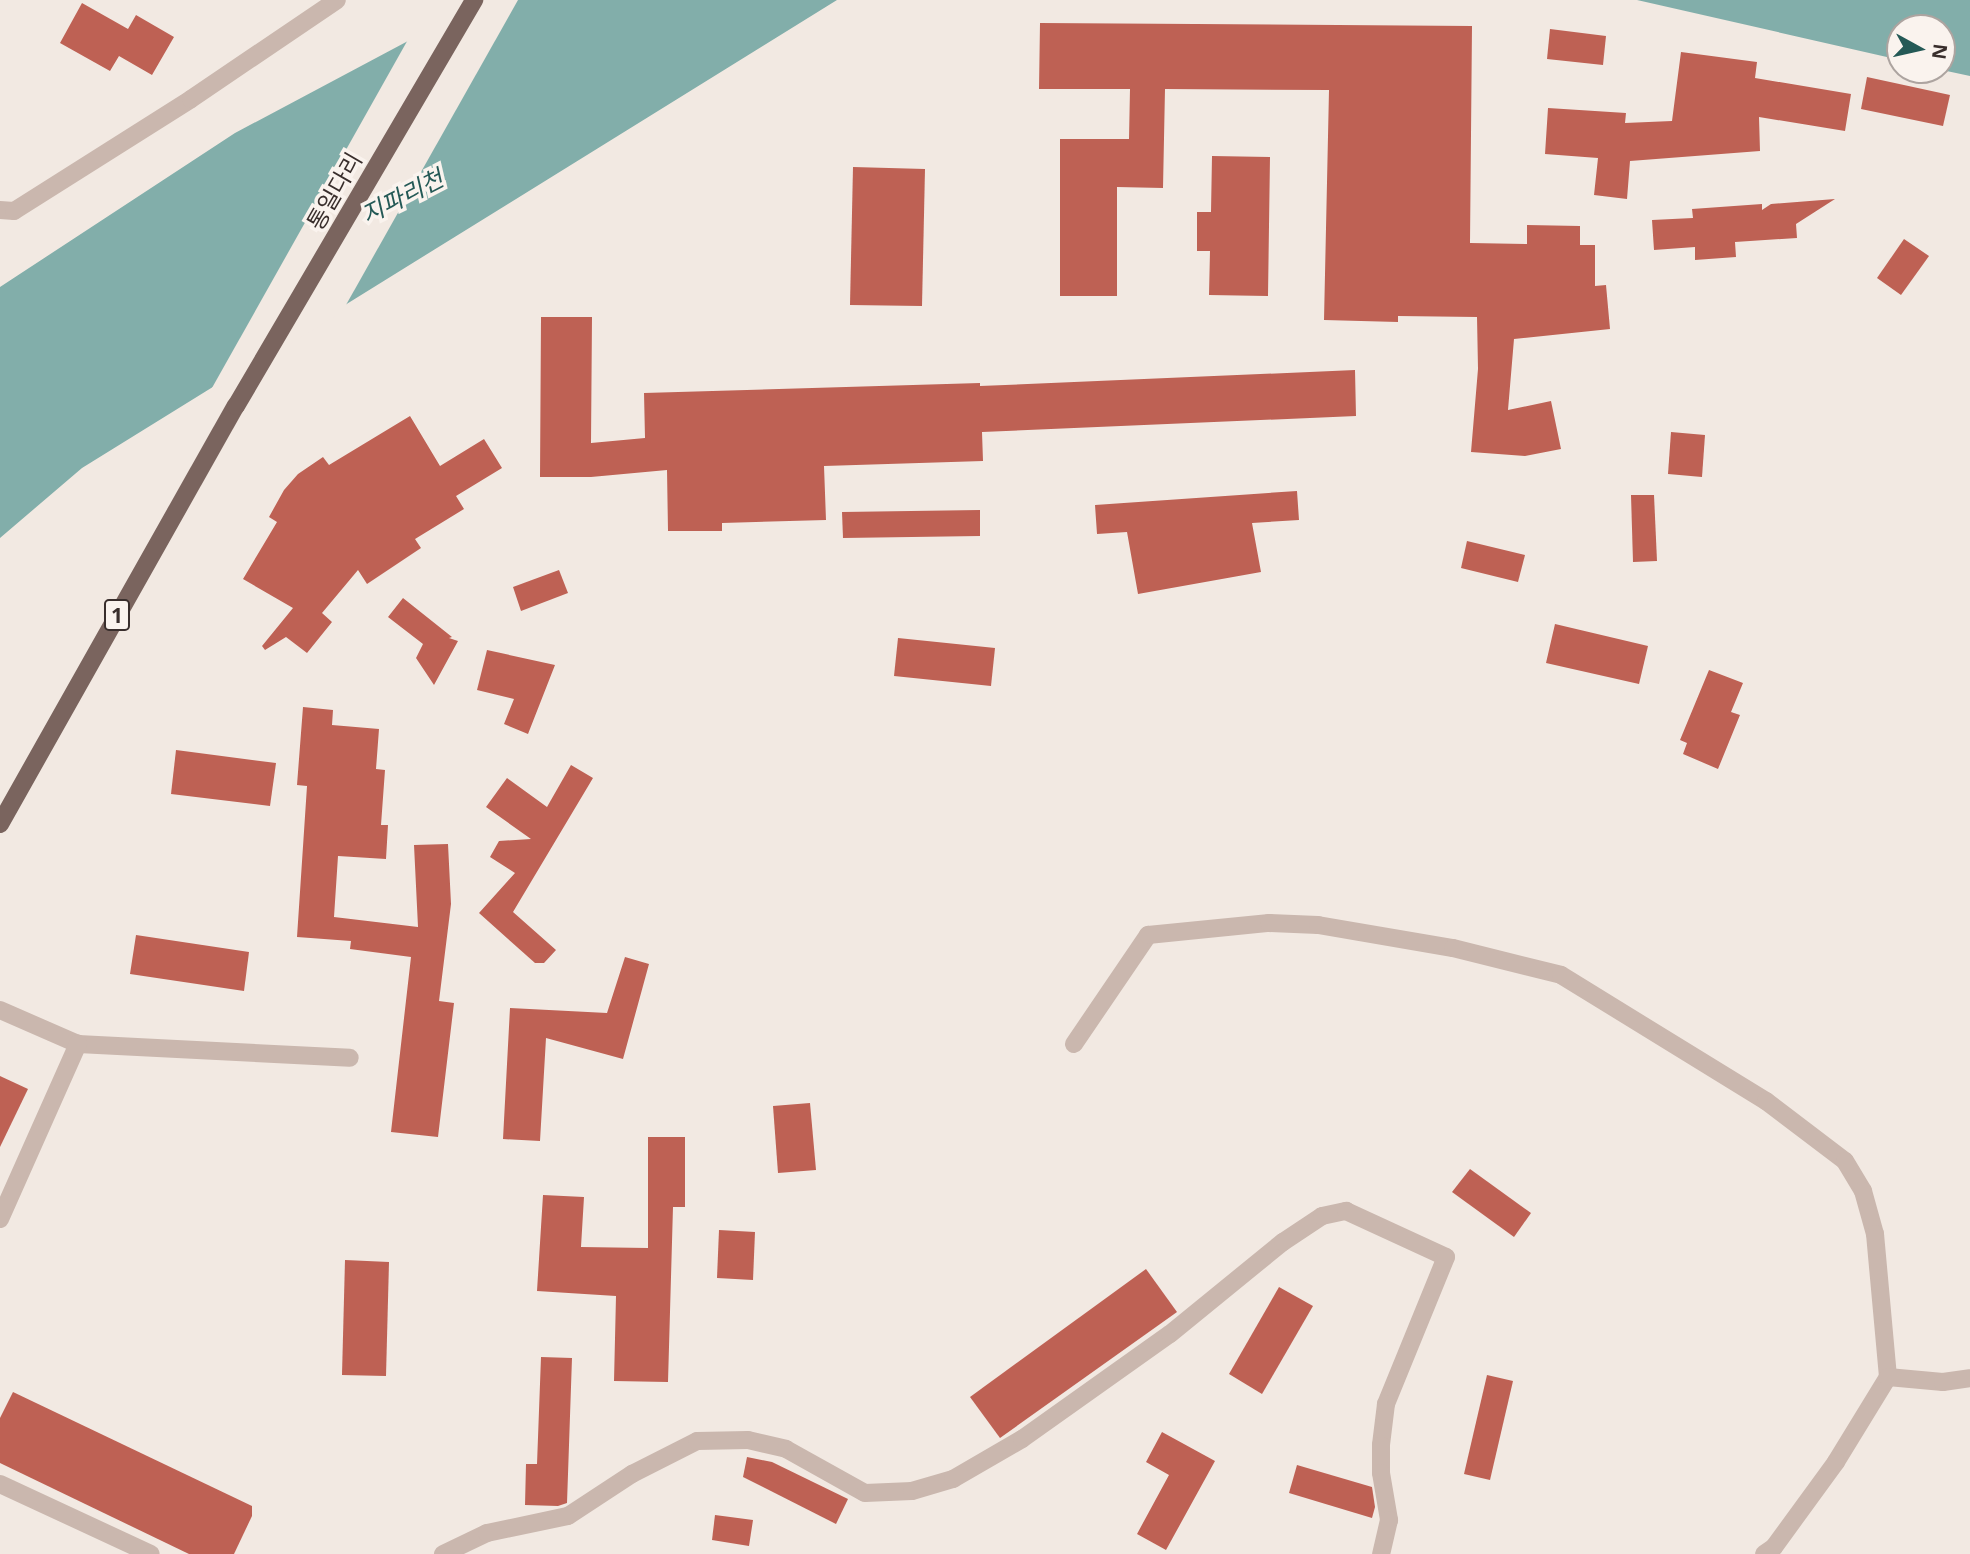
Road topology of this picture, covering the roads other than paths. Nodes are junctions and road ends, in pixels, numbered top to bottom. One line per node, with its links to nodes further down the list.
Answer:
1 (337, 0): 3 (street)
2 (474, 0): 4 (main road, 통일다리 / 1)
3 (0, 210)
4 (0, 824)
5 (0, 1010): 6 (street)
6 (78, 1044): 8 (street); 9 (street)
7 (1074, 1044): 10 (street)
8 (350, 1058)
9 (0, 1219)
10 (1888, 1377): 11 (street); 16 (street)
11 (1970, 1378)
12 (0, 1485): 13 (street)
13 (151, 1554)
14 (443, 1554): 15 (street)
15 (1381, 1554)
16 (1764, 1554)

